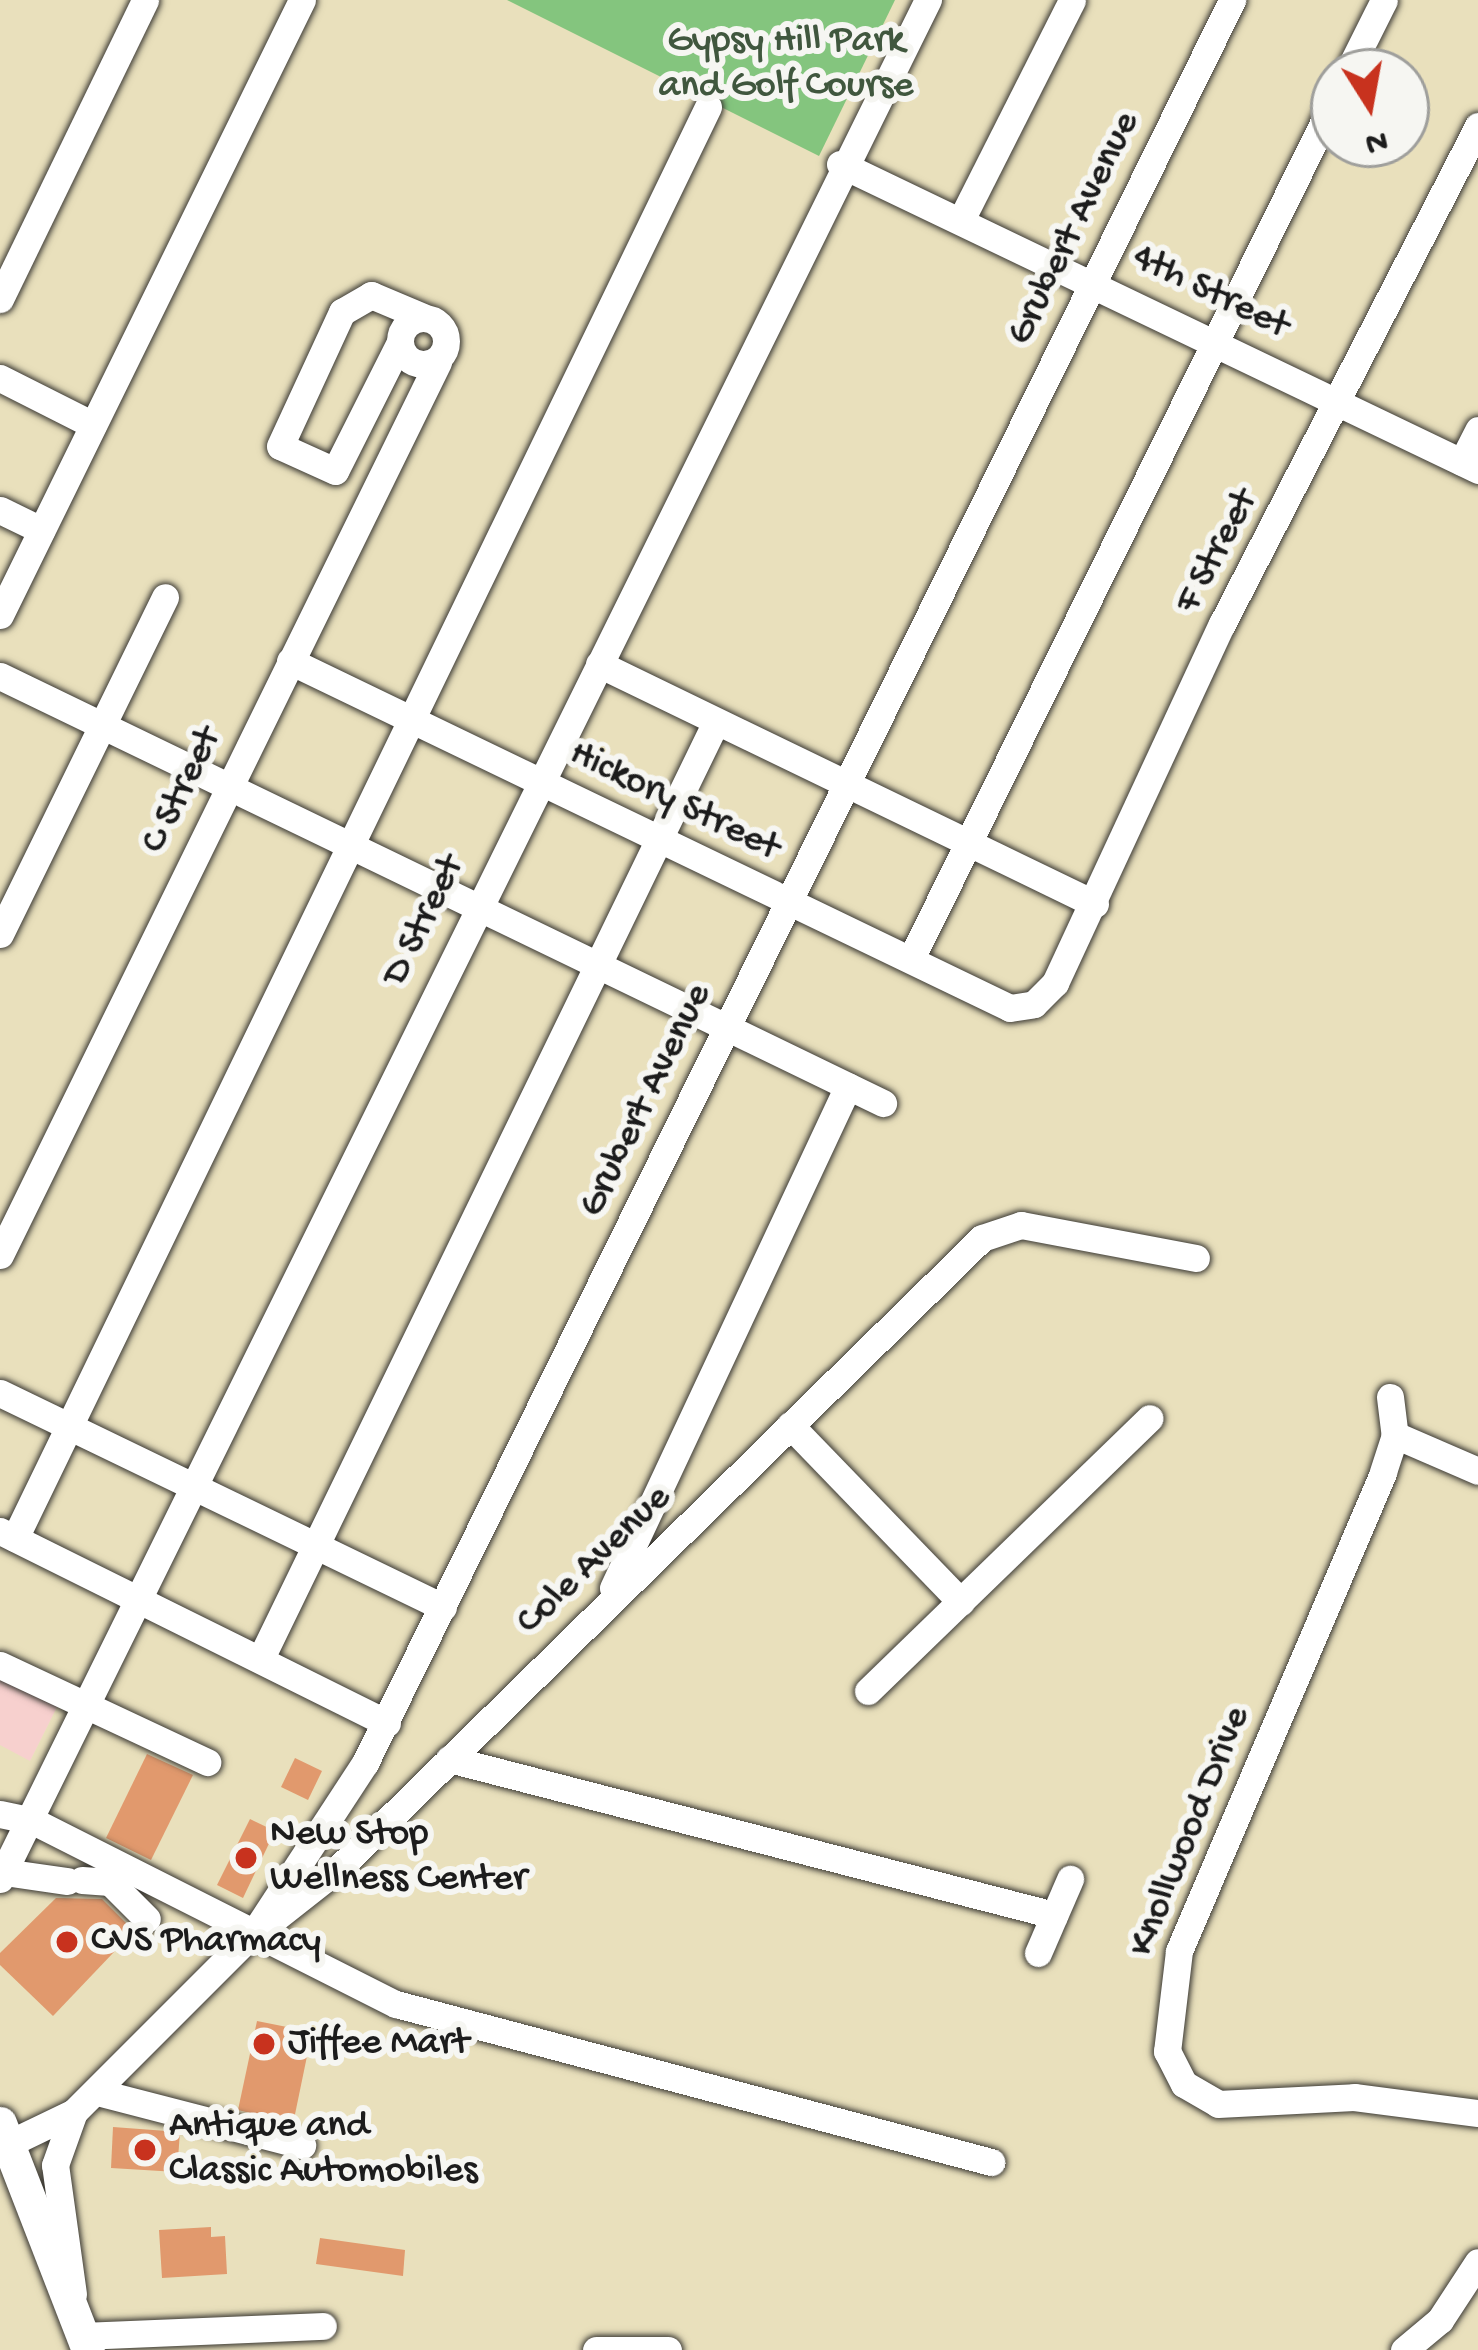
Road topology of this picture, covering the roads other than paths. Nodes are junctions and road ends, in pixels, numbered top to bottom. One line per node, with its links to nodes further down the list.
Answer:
1 (145, 0): 14 (street)
2 (302, 0): 21 (street)
3 (928, 0): 11 (street, D Street)
4 (1072, 0): 12 (street)
5 (1232, 0): 13 (street, Grubert Avenue)
6 (1384, 0): 7 (street)
7 (1360, 48)
8 (708, 107): 33 (street)
9 (1478, 126): 20 (street, F Street)
10 (1310, 150): 16 (street)
11 (840, 164): 12 (street, 4th Street); 31 (street, D Street)
12 (961, 220): 13 (street, 4th Street)
13 (1093, 280): 16 (street, 4th Street); 37 (street, Grubert Avenue)
14 (0, 299)
15 (423, 317): 17 (street); 18 (street); 24 (street)
16 (1216, 340): 20 (street, 4th Street); 40 (street)
17 (400, 342): 18 (street); 24 (street)
18 (438, 362): 25 (street, C Street)
19 (0, 378): 21 (street)
20 (1343, 400): 23 (street, 4th Street); 43 (street, F Street)
21 (93, 425): 27 (street)
22 (1478, 430): 23 (street)
23 (1470, 466)
24 (335, 471): 25 (street)
25 (375, 490): 30 (street, C Street)
26 (0, 510): 27 (street)
27 (41, 530): 29 (street)
28 (165, 597): 35 (street)
29 (0, 615)
30 (290, 661): 33 (street, Hickory Street); 38 (street, C Street)
31 (599, 664): 34 (street); 36 (street, D Street)
32 (0, 676): 35 (street)
33 (404, 720): 36 (street, Hickory Street); 41 (street)
34 (716, 722): 37 (street); 39 (street)
35 (101, 724): 38 (street); 45 (street)
36 (541, 781): 39 (street, Hickory Street); 44 (street, D Street)
37 (845, 784): 40 (street); 42 (street, Grubert Avenue)
38 (229, 787): 41 (street); 52 (street, C Street)
39 (658, 840): 42 (street, Hickory Street); 47 (street)
40 (968, 843): 43 (street); 46 (street)
41 (351, 846): 44 (street); 58 (street)
42 (790, 900): 46 (street, Hickory Street); 49 (street, Grubert Avenue)
43 (1095, 904): 48 (street, F Street)
44 (475, 906): 47 (street); 61 (street, D Street)
45 (0, 934)
46 (911, 959): 48 (street, Hickory Street)
47 (597, 967): 49 (street); 63 (street)
48 (1024, 1007)
49 (727, 1028): 50 (street); 67 (street, Grubert Avenue)
50 (848, 1086): 51 (street); 66 (street)
51 (883, 1103)
52 (0, 1255)
53 (1196, 1258): 57 (street, Cole Avenue)
54 (0, 1393): 58 (street)
55 (1390, 1397): 59 (street)
56 (1150, 1418): 65 (street)
57 (790, 1425): 65 (street); 66 (street, Cole Avenue)
58 (68, 1426): 61 (street); 62 (street)
59 (1395, 1435): 60 (street); 85 (street, Knollwood Drive)
60 (1478, 1472)
61 (194, 1487): 63 (street); 64 (street, D Street)
62 (8, 1534): 64 (street)
63 (319, 1545): 67 (street); 68 (street)
64 (141, 1598): 68 (street); 71 (street, D Street)
65 (961, 1602): 70 (street)
66 (604, 1605): 73 (street, Cole Avenue)
67 (443, 1607): 72 (street, Grubert Avenue)
68 (260, 1658): 72 (street)
69 (0, 1665): 71 (street)
70 (868, 1691)
71 (88, 1707): 74 (street); 76 (street, D Street)
72 (387, 1723): 81 (street, Grubert Avenue)
73 (448, 1759): 79 (street); 81 (street, Cole Avenue)
74 (207, 1762)
75 (0, 1814): 76 (street)
76 (33, 1821): 77 (street, D Street); 81 (street)
77 (2, 1876): 80 (street)
78 (1070, 1879): 79 (street)
79 (1054, 1915): 82 (street)
80 (147, 1919)
81 (255, 1930): 83 (street, Grubert Avenue); 88 (street)
82 (1038, 1953)
83 (97, 2092): 84 (street, Grubert Avenue); 87 (street)
84 (74, 2112): 86 (street, Grubert Avenue); 91 (street)
85 (1478, 2113)
86 (5, 2133): 91 (main road)
87 (302, 2145)
88 (991, 2162)
89 (1478, 2262): 94 (street)
90 (323, 2326): 91 (street)
91 (82, 2331)
92 (596, 2350): 93 (street)
93 (668, 2350)
94 (1405, 2350)

